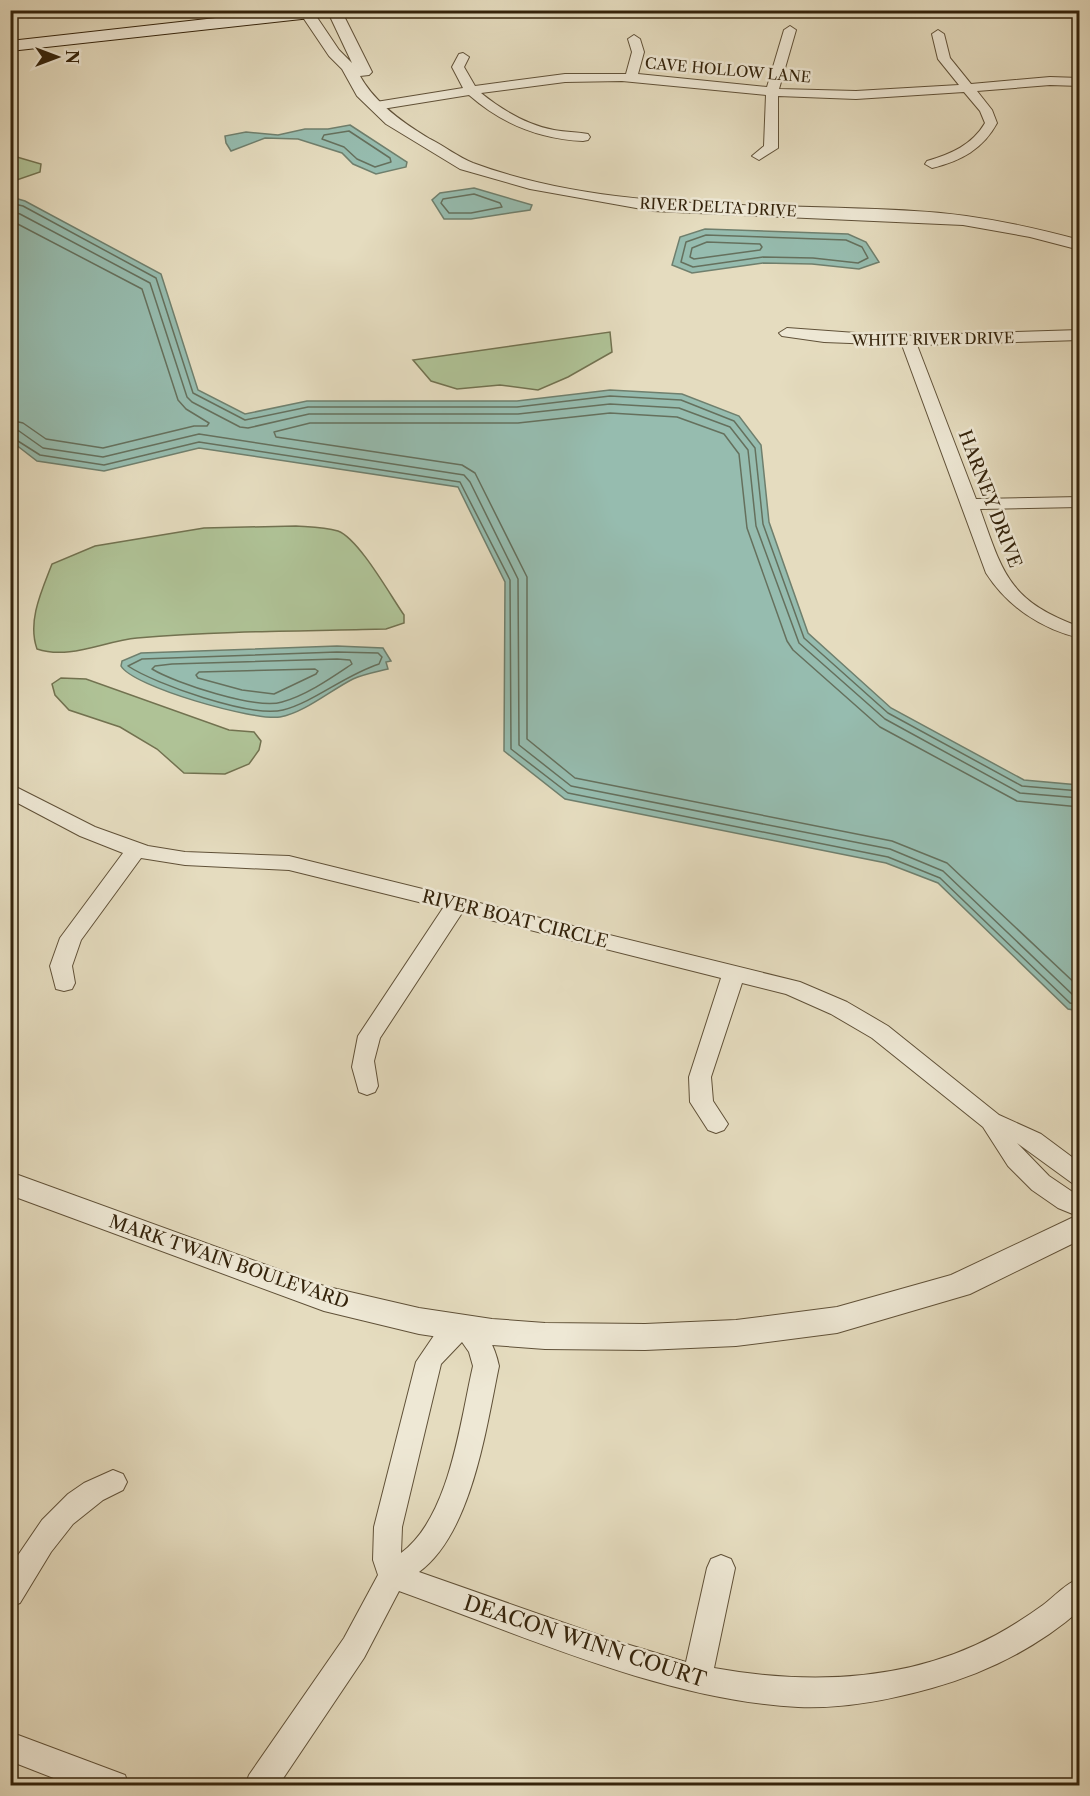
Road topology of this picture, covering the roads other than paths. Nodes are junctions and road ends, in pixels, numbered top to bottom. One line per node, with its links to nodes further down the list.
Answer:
1 (208, 10): 5 (main road)
2 (335, 11): 3 (main road); 15 (street)
3 (306, 12): 8 (main road); 15 (street, RIVER DELTA DRIVE)
4 (790, 30): 14 (street)
5 (10, 32)
6 (938, 34): 12 (street)
7 (634, 39): 10 (street)
8 (10, 46)
9 (463, 57): 13 (street)
10 (631, 77): 13 (street, CAVE HOLLOW LANE); 14 (street, CAVE HOLLOW LANE)
11 (1080, 82): 12 (street, CAVE HOLLOW LANE)
12 (967, 87): 14 (street, CAVE HOLLOW LANE); 18 (street)
13 (471, 90): 15 (street, CAVE HOLLOW LANE); 16 (street)
14 (771, 91): 17 (street)
15 (376, 106): 19 (street, RIVER DELTA DRIVE)
16 (583, 137)
17 (759, 156)
18 (932, 164)
19 (1080, 245)
20 (787, 333): 22 (street, WHITE RIVER DRIVE)
21 (1080, 335): 22 (street, WHITE RIVER DRIVE)
22 (909, 342): 24 (street, HARNEY DRIVE)
23 (1080, 502): 24 (street)
24 (970, 504): 25 (street, HARNEY DRIVE)
25 (1080, 633)
26 (10, 790): 27 (street, RIVER BOAT CIRCLE)
27 (136, 851): 28 (street, RIVER BOAT CIRCLE); 30 (street)
28 (458, 904): 29 (street, RIVER BOAT CIRCLE); 31 (street)
29 (734, 973): 32 (street, RIVER BOAT CIRCLE); 33 (street)
30 (64, 983)
31 (367, 1086)
32 (991, 1121): 34 (street, RIVER BOAT CIRCLE); 36 (street, RIVER BOAT CIRCLE)
33 (716, 1124)
34 (1080, 1176)
35 (10, 1183): 38 (street, MARK TWAIN BOULEVARD)
36 (1080, 1208)
37 (1080, 1226): 38 (street, MARK TWAIN BOULEVARD)
38 (465, 1328): 41 (street); 41 (street)
39 (113, 1482): 43 (street)
40 (721, 1568): 44 (street)
41 (392, 1576): 44 (street, DEACON WINN COURT); 47 (street)
42 (1080, 1591): 44 (street, DEACON WINN COURT)
43 (10, 1594)
44 (698, 1680)
45 (10, 1746): 46 (street)
46 (114, 1785)
47 (260, 1785)

